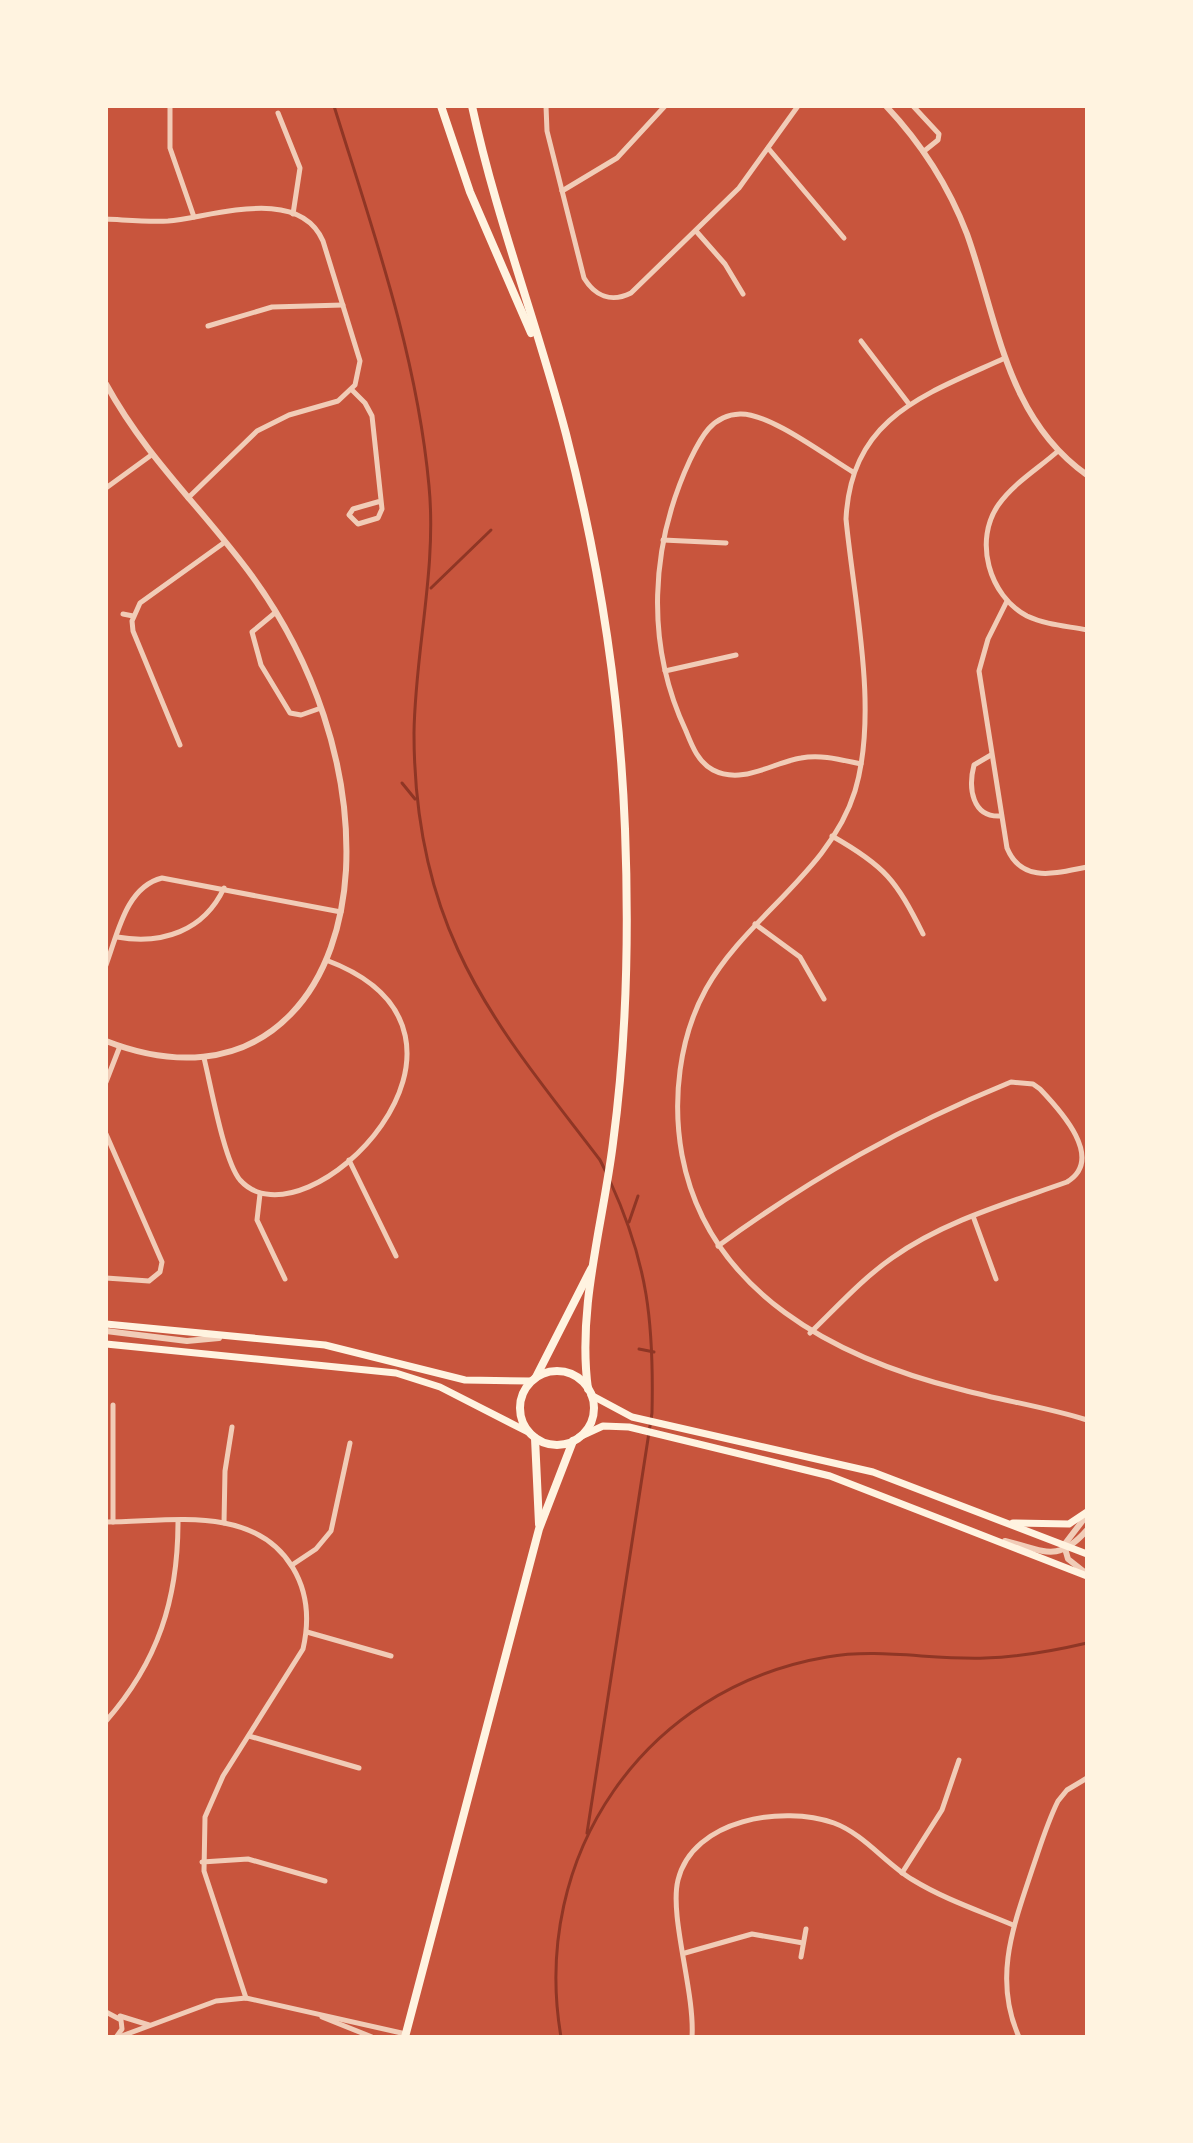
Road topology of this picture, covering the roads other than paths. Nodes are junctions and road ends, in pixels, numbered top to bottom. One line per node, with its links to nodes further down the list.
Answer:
1 (170, 106): 14 (street)
2 (441, 106): 23 (main road)
3 (472, 106): 23 (main road)
4 (546, 106): 12 (street)
5 (665, 106): 12 (street)
6 (798, 106): 10 (street)
7 (913, 106): 11 (street)
8 (889, 107): 11 (street)
9 (278, 113): 13 (street)
10 (768, 148): 16 (street); 17 (street)
11 (923, 152): 22 (street)
12 (562, 191): 16 (street)
13 (293, 214): 14 (street); 19 (street)
14 (194, 217): 15 (street)
15 (106, 219)
16 (696, 231): 18 (street)
17 (844, 238)
18 (743, 294)
19 (343, 305): 20 (street); 25 (street)
20 (208, 326)
21 (861, 341): 26 (street)
22 (1005, 358): 26 (street); 27 (street)
23 (544, 363): 69 (main road)
24 (106, 384): 28 (street)
25 (352, 390): 32 (street); 33 (street)
26 (909, 404): 29 (street)
27 (1058, 451): 30 (street); 37 (street)
28 (150, 456): 31 (street); 32 (street)
29 (853, 472): 34 (street); 47 (street)
30 (1087, 475)
31 (106, 488)
32 (187, 499): 35 (street)
33 (381, 501): 33 (street)
34 (663, 540): 36 (street); 43 (street)
35 (225, 542): 38 (street); 40 (street)
36 (726, 543)
37 (1007, 601): 41 (street); 46 (street)
38 (276, 612): 44 (street); 44 (street)
39 (123, 614): 40 (street)
40 (133, 616): 45 (street)
41 (1087, 630)
42 (736, 655): 43 (street)
43 (665, 671): 47 (street)
44 (321, 708): 52 (street)
45 (180, 745)
46 (991, 755): 48 (street); 48 (street)
47 (861, 764): 49 (street)
48 (1001, 816): 50 (street)
49 (832, 836): 53 (street); 54 (street)
50 (1087, 867)
51 (224, 888): 52 (street); 55 (street); 55 (street)
52 (341, 912): 56 (street)
53 (755, 924): 58 (street); 67 (street)
54 (923, 934)
55 (117, 937): 57 (street)
56 (326, 960): 61 (street); 64 (street)
57 (106, 965)
58 (824, 999)
59 (106, 1041): 60 (street)
60 (120, 1046): 61 (street); 62 (street)
61 (204, 1058): 65 (street)
62 (106, 1082)
63 (106, 1134): 70 (street)
64 (349, 1160): 65 (street); 68 (street)
65 (260, 1194): 71 (street)
66 (973, 1216): 67 (street); 72 (street); 75 (street)
67 (718, 1246): 75 (street)
68 (396, 1256)
69 (594, 1261): 78 (main road); 79 (main road)
70 (106, 1278)
71 (285, 1279)
72 (996, 1279)
73 (106, 1324): 76 (main road)
74 (106, 1331): 76 (street)
75 (810, 1333): 81 (street)
76 (219, 1338): 78 (main road)
77 (106, 1344): 83 (main road)
78 (533, 1379): 79 (main road); 83 (main road)
79 (590, 1392): 84 (main road); 90 (main road)
80 (113, 1405): 87 (street)
81 (1087, 1420)
82 (232, 1427): 89 (street)
83 (532, 1436): 84 (main road); 91 (main road)
84 (576, 1439): 91 (main road); 93 (main road)
85 (350, 1443): 96 (street)
86 (1087, 1514): 90 (main road); 94 (street)
87 (109, 1522): 88 (street)
88 (178, 1522): 89 (street); 100 (street)
89 (224, 1523): 96 (street)
90 (1007, 1523): 94 (main road)
91 (539, 1529): 118 (main road)
92 (1087, 1530): 94 (street)
93 (987, 1537): 94 (street); 97 (main road)
94 (1067, 1548): 95 (main road); 97 (street)
95 (1087, 1554)
96 (292, 1565): 98 (street)
97 (1087, 1575)
98 (307, 1632): 99 (street); 101 (street)
99 (391, 1656)
100 (106, 1721)
101 (249, 1736): 103 (street); 105 (street)
102 (959, 1760): 106 (street)
103 (359, 1768)
104 (1087, 1778): 108 (street)
105 (202, 1862): 107 (street); 113 (street)
106 (902, 1873): 108 (street); 111 (street)
107 (325, 1881)
108 (1013, 1925): 122 (street)
109 (806, 1929): 110 (street)
110 (803, 1943): 111 (street); 112 (street)
111 (685, 1953): 121 (street)
112 (801, 1957)
113 (246, 1998): 115 (street); 117 (street)
114 (106, 2012): 116 (street)
115 (314, 2014): 118 (street); 120 (street)
116 (118, 2016): 117 (street); 119 (street)
117 (150, 2026): 119 (street)
118 (405, 2036)
119 (118, 2037)
120 (372, 2037)
121 (692, 2037)
122 (1019, 2037)

